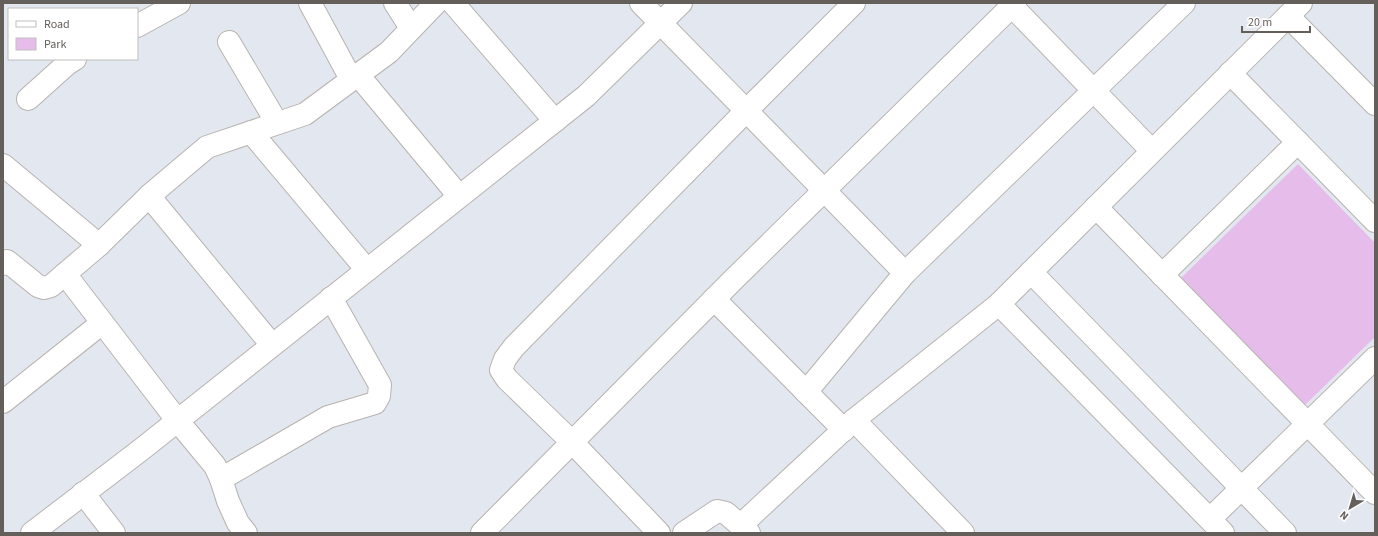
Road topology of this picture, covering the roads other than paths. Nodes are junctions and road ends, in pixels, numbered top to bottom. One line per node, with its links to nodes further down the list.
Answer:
1 (180, 3): 13 (street)
2 (310, 3): 18 (street)
3 (395, 3): 14 (street)
4 (436, 3): 14 (street)
5 (453, 3): 23 (street)
6 (641, 3): 12 (street)
7 (681, 3): 12 (street)
8 (854, 3): 22 (street)
9 (1184, 3): 19 (street)
10 (1012, 4): 19 (street); 29 (street)
11 (1295, 10): 17 (street); 21 (street)
12 (660, 23): 22 (street); 23 (street)
13 (138, 25)
14 (411, 28): 18 (street)
15 (229, 42): 24 (street)
16 (73, 60): 20 (street)
17 (1230, 73): 26 (street); 27 (street)
18 (355, 77): 24 (street); 31 (street)
19 (1094, 90): 27 (street); 38 (street)
20 (28, 99)
21 (1375, 104)
22 (746, 111): 29 (street); 52 (street)
23 (555, 121): 31 (street)
24 (277, 123): 25 (street)
25 (251, 132): 30 (street); 36 (street)
26 (1298, 142): 33 (street); 40 (street)
27 (1152, 151): 32 (street)
28 (3, 165): 34 (street)
29 (824, 190): 38 (street); 42 (street)
30 (149, 196): 34 (street); 45 (street)
31 (460, 196): 36 (street)
32 (1096, 207): 37 (street); 40 (street)
33 (1375, 221)
34 (99, 245): 39 (street)
35 (4, 261): 39 (street)
36 (367, 270): 41 (street)
37 (1031, 272): 43 (street); 55 (street)
38 (905, 273): 47 (street)
39 (65, 274): 44 (street)
40 (1162, 275): 50 (street)
41 (331, 298): 45 (street); 53 (street)
42 (714, 299): 47 (street); 52 (street)
43 (999, 304): 51 (street); 57 (street)
44 (102, 323): 48 (street); 49 (street)
45 (272, 345): 49 (street)
46 (1375, 358): 50 (street)
47 (806, 392): 51 (street)
48 (3, 402)
49 (177, 420): 53 (street); 56 (street)
50 (1308, 424): 54 (street); 55 (street)
51 (849, 425): 59 (street); 65 (street)
52 (572, 442): 58 (street); 63 (street)
53 (221, 479): 62 (street)
54 (1372, 484)
55 (1242, 488): 57 (street); 66 (street)
56 (83, 493): 60 (street); 61 (street)
57 (1217, 526)
58 (493, 529)
59 (745, 529): 64 (street)
60 (32, 533)
61 (114, 533)
62 (246, 533)
63 (658, 533)
64 (684, 533)
65 (963, 533)
66 (1285, 533)

